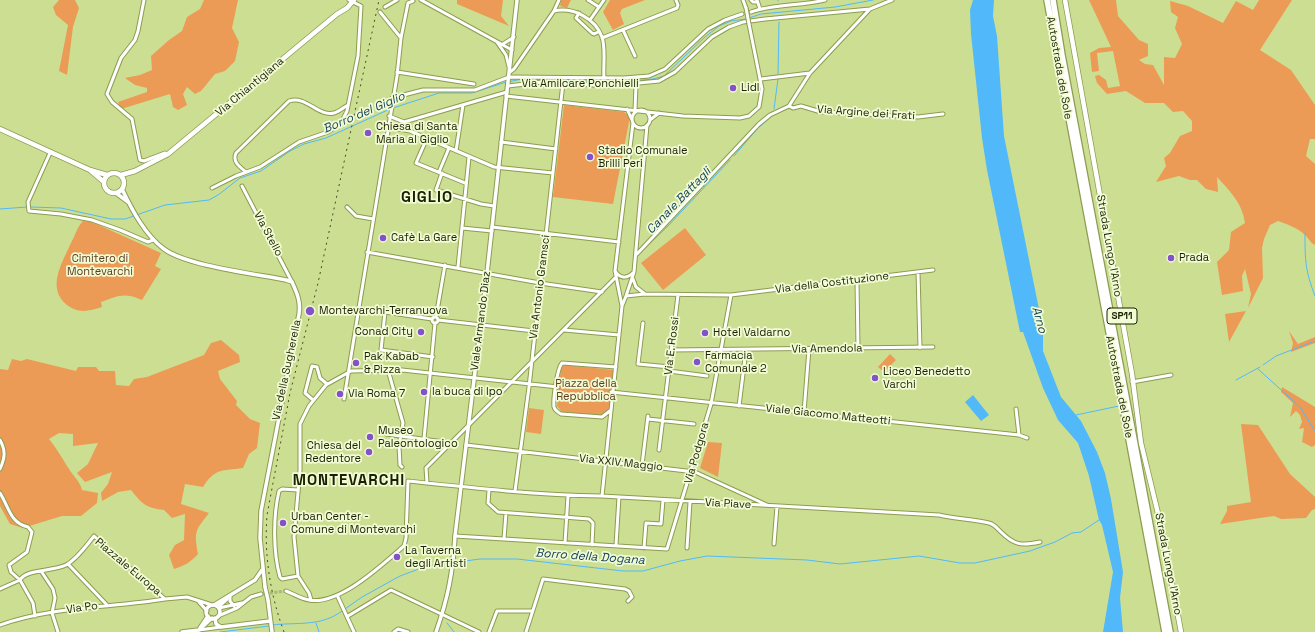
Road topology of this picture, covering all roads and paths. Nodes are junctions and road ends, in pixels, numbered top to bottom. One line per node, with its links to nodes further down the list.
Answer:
1 (144, 0): 77 (street)
2 (397, 0): 22 (street)
3 (413, 0): 18 (street); 36 (street)
4 (517, 0): 35 (street, Viale Armando Diaz)
5 (559, 0): 21 (street)
6 (588, 0): 23 (street)
7 (604, 0): 23 (street)
8 (676, 0): 33 (street)
9 (743, 0): 49 (street, bridge)
10 (751, 0): 19 (street)
11 (803, 0): 20 (street)
12 (825, 0): 20 (street)
13 (892, 0): 25 (street)
14 (1047, 0): 252 (highway, Autostrada del Sole)
15 (1054, 0): 253 (highway, Autostrada del Sole)
16 (1064, 0): 149 (main road, Strada Lungo l'Arno / SP11)
17 (352, 1): 57 (street, Via Chiantigiana); 77 (main road, Via Chiantigiana)
18 (423, 1): 38 (street)
19 (757, 1): 24 (street)
20 (803, 4): 24 (street)
21 (558, 5): 26 (street); 27 (street)
22 (385, 7)
23 (599, 8): 32 (street)
24 (760, 9): 29 (street)
25 (870, 9): 45 (street); 52 (street, Via Amilcare Ponchielli)
26 (562, 10): 27 (street); 30 (street)
27 (554, 11): 43 (street)
28 (380, 12): 36 (street)
29 (751, 12)
30 (578, 13): 32 (street); 34 (street)
31 (740, 15): 48 (street)
32 (590, 20): 34 (street)
33 (623, 30): 37 (street); 42 (street)
34 (598, 32): 37 (street)
35 (514, 37): 39 (street); 40 (street, Viale Armando Diaz)
36 (401, 38): 44 (street)
37 (602, 38): 48 (street)
38 (495, 41): 39 (street); 41 (street)
39 (503, 44): 40 (street)
40 (512, 50): 41 (street); 43 (street, Viale Armando Diaz)
41 (503, 51): 43 (street)
42 (635, 56)
43 (511, 70): 46 (street, Viale Armando Diaz); 47 (street)
44 (397, 72): 51 (street); 55 (street)
45 (810, 73): 49 (street); 59 (street)
46 (509, 77): 47 (street); 53 (street, Viale Armando Diaz); 55 (street)
47 (517, 77): 48 (street)
48 (604, 78)
49 (761, 79): 63 (street)
50 (563, 83): 52 (street, Via Amilcare Ponchielli); 53 (street, Via Amilcare Ponchielli); 56 (street, Via Antonio Gramsci)
51 (474, 84)
52 (636, 85): 61 (street)
53 (508, 86): 54 (street, Viale Armando Diaz)
54 (507, 94): 56 (street); 58 (street); 72 (street, Viale Armando Diaz)
55 (392, 98): 65 (street)
56 (561, 102): 60 (street); 74 (street, Via Antonio Gramsci)
57 (348, 105): 82 (street); 82 (street)
58 (463, 105): 65 (street); 75 (street)
59 (789, 106): 64 (street, Via Argine dei Frati); 105 (street)
60 (626, 109): 61 (street); 67 (street)
61 (635, 110): 62 (street)
62 (641, 110): 63 (street); 66 (street); 67 (street)
63 (659, 113): 66 (street)
64 (943, 114)
65 (389, 115): 69 (street)
66 (650, 120): 68 (street)
67 (632, 121): 68 (street); 103 (street)
68 (647, 126): 105 (street)
69 (387, 127): 71 (street); 98 (street)
70 (0, 129): 76 (main road, Via Chiantigiana)
71 (426, 138): 73 (street); 83 (street)
72 (501, 142): 74 (street); 79 (street, Viale Armando Diaz)
73 (449, 148): 75 (street); 83 (street)
74 (556, 148): 84 (street, Via Antonio Gramsci)
75 (456, 151): 78 (street)
76 (50, 153): 80 (main road, Via Chiantigiana); 102 (street)
77 (168, 154): 81 (main road, Via Chiantigiana)
78 (469, 156): 79 (street); 89 (street)
79 (498, 168): 84 (street); 96 (street, Viale Armando Diaz)
80 (90, 170): 85 (main road, Via Chiantigiana); 87 (main road, Via Chiantigiana)
81 (135, 171): 86 (main road, Via Chiantigiana); 88 (main road, Via Chiantigiana)
82 (246, 172): 91 (street)
83 (440, 173): 89 (street); 94 (street)
84 (553, 173): 101 (street, Via Antonio Gramsci)
85 (106, 175): 86 (main road, Via Chiantigiana); 87 (main road)
86 (121, 175): 88 (main road)
87 (104, 182): 93 (main road, Via Chiantigiana)
88 (124, 182): 92 (main road, Via Chiantigiana)
89 (466, 183): 94 (street)
90 (242, 186): 116 (street, Via Stello)
91 (212, 188)
92 (122, 189): 93 (main road); 95 (street)
93 (116, 193): 95 (street)
94 (464, 199): 96 (street); 99 (street)
95 (128, 202): 102 (street)
96 (494, 206): 100 (street, Viale Armando Diaz)
97 (347, 207): 98 (street)
98 (373, 219): 104 (street)
99 (462, 228): 100 (street); 107 (street)
100 (492, 229): 101 (street); 110 (street, Viale Armando Diaz)
101 (546, 233): 103 (street); 117 (street, Via Antonio Gramsci)
102 (153, 240): 116 (street)
103 (619, 242): 109 (street)
104 (367, 252): 106 (street); 143 (street)
105 (636, 254): 111 (street)
106 (445, 265): 107 (street); 125 (street)
107 (458, 267): 110 (street)
108 (933, 270): 112 (street, Via della Costituzione)
109 (615, 271): 111 (street); 113 (street)
110 (487, 272): 117 (street); 127 (street, Viale Armando Diaz)
111 (634, 272): 114 (street)
112 (918, 272): 115 (street, Via della Costituzione); 132 (street)
113 (615, 278): 118 (street); 122 (street)
114 (633, 279): 119 (street); 123 (street)
115 (857, 280): 121 (street, Via della Costituzione); 134 (street)
116 (292, 282): 208 (street, Via della Sugherella)
117 (540, 283): 118 (street); 129 (street, Via Antonio Gramsci)
118 (602, 292): 128 (street)
119 (646, 294): 120 (street, Via della Costituzione); 123 (street, Via della Costituzione)
120 (678, 295): 121 (street, Via della Costituzione); 135 (street, Via E. Rossi)
121 (732, 295): 136 (street, Via Podgora)
122 (620, 296): 123 (street, Via della Costituzione); 124 (street)
123 (626, 296): 124 (street)
124 (622, 306): 130 (street)
125 (436, 320): 127 (street); 138 (street); 138 (street)
126 (643, 323): 141 (street)
127 (480, 324): 129 (street); 147 (street, Viale Armando Diaz)
128 (564, 330): 130 (street); 139 (street)
129 (534, 331): 139 (street, Via Antonio Gramsci)
130 (619, 335): 140 (street)
131 (933, 347): 132 (street, Via Amendola)
132 (920, 348): 134 (street, Via Amendola)
133 (808, 349): 134 (street, Via Amendola); 137 (street, Via Amendola); 161 (street)
134 (858, 349)
135 (672, 350): 136 (street, Via Amendola); 141 (street, Via E. Rossi)
136 (721, 350): 137 (street, Via Amendola); 157 (street, Via Podgora)
137 (746, 350): 158 (street)
138 (433, 357): 144 (street)
139 (531, 362): 148 (street); 151 (street, Via Antonio Gramsci)
140 (616, 368): 152 (street); 153 (street)
141 (669, 369): 146 (street); 154 (street, Via E. Rossi)
142 (388, 370): 143 (street); 144 (street); 167 (street)
143 (348, 372): 150 (street); 155 (street)
144 (432, 373): 147 (street); 169 (street)
145 (1171, 375): 149 (street)
146 (707, 376)
147 (474, 378): 148 (street); 164 (street, Viale Armando Diaz)
148 (513, 382): 151 (street); 164 (street)
149 (1132, 382): 254 (main road, Strada Lungo l'Arno / SP11)
150 (327, 384): 156 (street); 156 (street)
151 (530, 384): 152 (street); 174 (street, Via Antonio Gramsci)
152 (557, 386): 160 (street)
153 (612, 392): 154 (street, Viale Giacomo Matteotti); 160 (street)
154 (665, 398): 157 (street, Viale Giacomo Matteotti); 162 (street, Via E. Rossi)
155 (344, 399)
156 (313, 400): 182 (street)
157 (711, 404): 158 (street, Viale Giacomo Matteotti); 179 (street, Via Podgora)
158 (739, 406): 161 (street, Viale Giacomo Matteotti)
159 (1016, 409): 166 (street)
160 (611, 410): 175 (street)
161 (804, 412): 166 (street, Viale Giacomo Matteotti)
162 (662, 421): 163 (street); 173 (street, Via E. Rossi); 176 (street)
163 (694, 424)
164 (468, 426): 171 (street); 172 (street, Viale Armando Diaz)
165 (386, 434): 167 (street)
166 (1020, 435): 168 (street, Viale Giacomo Matteotti)
167 (400, 437): 169 (street); 177 (street)
168 (1027, 438)
169 (424, 439): 171 (street)
170 (0, 440): 178 (street)
171 (451, 443): 180 (street)
172 (466, 445): 174 (street, Via XXIV Maggio); 181 (street, Viale Armando Diaz)
173 (659, 450)
174 (520, 452): 175 (street, Via XXIV Maggio); 184 (street, Via Antonio Gramsci)
175 (604, 462): 176 (street, Via XXIV Maggio); 187 (street)
176 (642, 464): 179 (street, Via XXIV Maggio)
177 (402, 467)
178 (0, 469)
179 (691, 472): 190 (street, Via Podgora); 192 (street, Via XXIV Maggio)
180 (427, 483): 181 (street, Via Piave); 217 (street, Via Piave)
181 (461, 488): 183 (street, Via Piave); 198 (street, Viale Armando Diaz)
182 (298, 490): 210 (street); 210 (street)
183 (489, 490): 184 (street, Via Piave); 195 (street)
184 (515, 491): 186 (street, Via Piave)
185 (0, 493): 211 (street)
186 (568, 496): 187 (street, Via Piave); 197 (street)
187 (602, 496): 188 (street, Via Piave)
188 (619, 497): 189 (street, Via Piave); 204 (street)
189 (663, 500): 190 (street, Via Piave); 205 (street)
190 (683, 502): 191 (street, Via Piave); 194 (street, Via Podgora)
191 (690, 502): 192 (street, Via Piave); 196 (street)
192 (768, 505): 193 (street, Via Piave)
193 (777, 506): 200 (street, Via Piave); 202 (street)
194 (679, 512): 196 (street); 205 (street, Via Podgora)
195 (506, 513): 197 (street); 199 (street)
196 (689, 513): 206 (street)
197 (566, 517): 201 (street); 203 (street)
198 (455, 536): 199 (street); 233 (street, Viale Armando Diaz)
199 (504, 539): 201 (street)
200 (1040, 542)
201 (565, 543): 203 (street)
202 (774, 544)
203 (592, 545): 204 (street)
204 (616, 545): 205 (street)
205 (644, 548)
206 (687, 548)
207 (68, 564): 209 (street); 220 (street, Piazzale Europa); 226 (street)
208 (262, 567): 212 (street); 213 (street, Via della Sugherella)
209 (41, 571): 211 (street); 232 (street)
210 (298, 576): 221 (street)
211 (20, 580): 214 (street); 235 (street)
212 (255, 580): 213 (street); 218 (street)
213 (265, 586): 238 (street, Via della Sugherella, bridge)
214 (0, 589)
215 (286, 591): 221 (street)
216 (261, 594): 224 (street)
217 (337, 595): 219 (street); 225 (street)
218 (230, 596): 227 (street); 228 (street); 229 (street)
219 (333, 598): 221 (street); 225 (street)
220 (165, 599): 223 (street, Piazzale Europa); 226 (street, Via Po)
221 (311, 600)
222 (628, 601): 231 (street)
223 (199, 602): 227 (street, Piazzale Europa); 230 (street)
224 (244, 602): 228 (street); 236 (street)
225 (339, 602): 234 (street)
226 (108, 605): 232 (street, Via Po)
227 (213, 605): 229 (street); 230 (street)
228 (234, 606): 229 (street)
229 (218, 608): 236 (street)
230 (206, 611): 236 (street)
231 (532, 611): 250 (street); 251 (street)
232 (52, 612): 235 (street, Via Po); 243 (street)
233 (442, 614): 234 (street); 248 (street); 249 (street)
234 (347, 615): 245 (street)
235 (35, 616): 239 (street, Via Po)
236 (213, 617): 240 (street); 241 (street)
237 (0, 620): 239 (street)
238 (270, 623): 240 (street); 242 (street, Via della Sugherella)
239 (1, 625)
240 (221, 628): 241 (street)
241 (199, 630): 244 (street)
242 (271, 631)
243 (58, 632)
244 (182, 632)
245 (354, 632)
246 (394, 632): 247 (street)
247 (408, 632)
248 (436, 632)
249 (479, 632)
250 (488, 632)
251 (526, 632)
252 (1165, 632)
253 (1170, 632)
254 (1181, 632)

